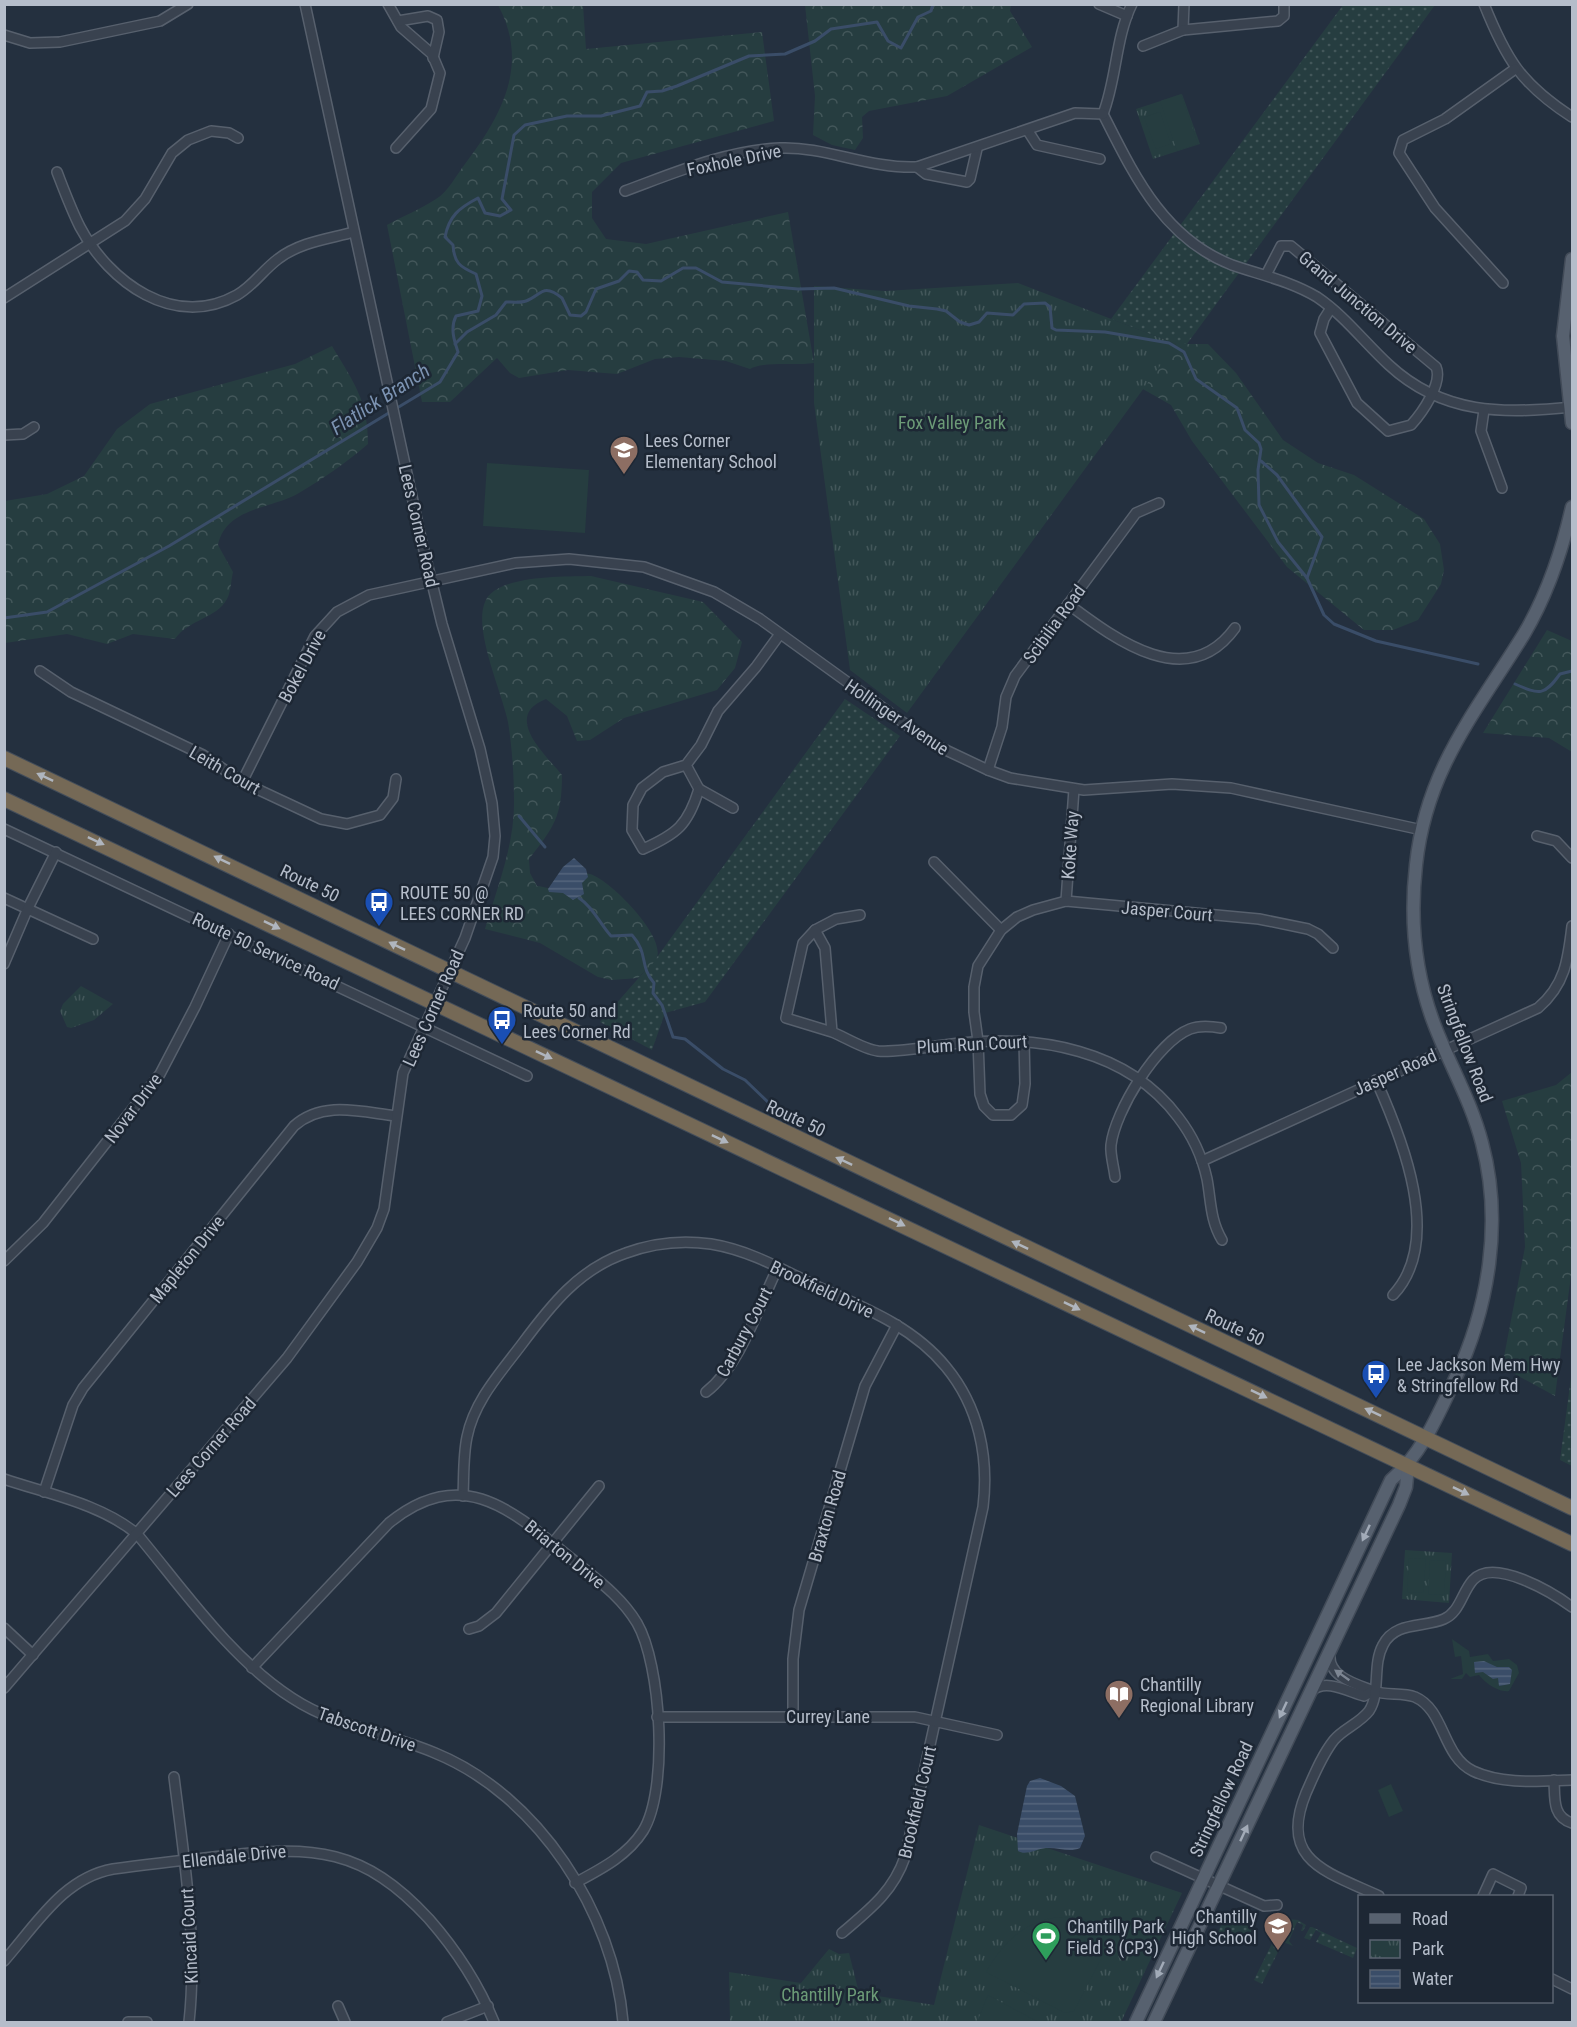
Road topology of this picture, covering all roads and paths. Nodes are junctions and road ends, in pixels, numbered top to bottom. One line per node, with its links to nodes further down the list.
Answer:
1 (188, 4): 12 (street)
2 (305, 4): 26 (street, Lees Corner Road)
3 (388, 4): 10 (street)
4 (1099, 4): 9 (street)
5 (1132, 4): 9 (street)
6 (1184, 4): 11 (street)
7 (1284, 4): 11 (street)
8 (1484, 4): 15 (street)
9 (1127, 16): 16 (street)
10 (398, 21): 14 (street); 14 (street)
11 (1183, 30): 13 (street)
12 (4, 35)
13 (1143, 46)
14 (433, 58): 20 (street)
15 (1515, 69): 17 (street); 30 (street)
16 (1103, 114): 18 (street, Foxhole Drive); 29 (street)
17 (1572, 117)
18 (1028, 131): 21 (street, Foxhole Drive); 22 (street)
19 (238, 138): 27 (street)
20 (396, 148)
21 (977, 149): 23 (street, Foxhole Drive); 23 (street, Foxhole Drive)
22 (1100, 159)
23 (917, 167): 25 (street, Foxhole Drive)
24 (57, 172): 27 (street)
25 (625, 191)
26 (354, 232): 27 (street); 42 (street, Lees Corner Road)
27 (91, 244): 31 (street)
28 (1572, 259): 34 (main road)
29 (1266, 275): 32 (street); 33 (street, Grand Junction Drive)
30 (1503, 283)
31 (4, 298)
32 (1331, 308): 33 (street); 33 (street)
33 (1431, 394): 35 (street)
34 (1571, 407): 35 (street); 36 (main road)
35 (1484, 410): 39 (street)
36 (1572, 423)
37 (34, 427): 38 (street)
38 (4, 435)
39 (1502, 488)
40 (1159, 503): 43 (street, Scibilia Road)
41 (1572, 507): 57 (main road, Stringfellow Road)
42 (432, 581): 45 (street, Hollinger Avenue); 51 (street, Bokel Drive); 73 (street, Lees Corner Road)
43 (1068, 604): 44 (street); 49 (street, Scibilia Road)
44 (1235, 628)
45 (780, 634): 48 (street); 49 (street, Hollinger Avenue)
46 (40, 671): 51 (street, Leith Court)
47 (4, 758): 73 (highway, Route 50, one-way to 47)
48 (686, 765): 52 (street); 52 (street)
49 (988, 770): 53 (street, Hollinger Avenue)
50 (396, 779): 51 (street, Leith Court)
51 (242, 782)
52 (699, 789): 55 (street)
53 (1074, 789): 57 (street, Hollinger Avenue); 63 (street, Koke Way)
54 (4, 799): 74 (highway, one-way to 74)
55 (733, 808)
56 (4, 829): 59 (street, Route 50 Service Road)
57 (1422, 830): 80 (main road, Stringfellow Road)
58 (1537, 836): 60 (street)
59 (56, 852): 64 (street); 69 (street, Route 50 Service Road)
60 (1572, 858)
61 (934, 862): 68 (street)
62 (4, 898): 64 (street)
63 (1066, 901): 68 (street, Jasper Court); 71 (street, Jasper Court)
64 (28, 908): 70 (street); 72 (street)
65 (860, 915): 67 (street)
66 (1572, 926): 80 (street, Jasper Road)
67 (815, 930): 77 (street); 77 (street, Plum Run Court)
68 (1000, 930): 79 (street, Jasper Court)
69 (230, 934): 75 (street, Route 50 Service Road); 88 (street, Novar Drive)
70 (93, 939)
71 (1333, 948)
72 (4, 964)
73 (450, 971): 74 (street, Lees Corner Road); 93 (highway, Route 50, one-way to 73)
74 (434, 1004): 75 (street, Lees Corner Road); 94 (highway, one-way to 94)
75 (424, 1027): 81 (street, Route 50 Service Road); 84 (street, Lees Corner Road)
76 (1221, 1028): 83 (street)
77 (832, 1032): 79 (street, Plum Run Court)
78 (1024, 1040): 79 (street, Plum Run Court); 79 (street, Jasper Court); 83 (street, Plum Run Court)
79 (978, 1041)
80 (1447, 1049): 82 (street, Jasper Road); 93 (main road, Stringfellow Road)
81 (527, 1076)
82 (1376, 1080): 85 (street, Jasper Road); 90 (street)
83 (1140, 1082): 85 (street, Plum Run Court); 86 (street)
84 (396, 1116): 97 (street, Mapleton Drive); 100 (street, Lees Corner Road)
85 (1202, 1161): 87 (street, Plum Run Court)
86 (1115, 1177)
87 (1222, 1240)
88 (4, 1261)
89 (778, 1267): 91 (street, Brookfield Drive); 92 (street, Carbury Court); 98 (street, Brookfield Drive)
90 (1393, 1295)
91 (897, 1325): 112 (street, Braxton Road); 114 (street, Brookfield Drive)
92 (706, 1392)
93 (1426, 1437): 94 (main road, Stringfellow Road); 99 (highway, Route 50)
94 (1408, 1466): 102 (highway, one-way to 102); 106 (main road, Stringfellow Road); 122 (main road, Stringfellow Road, one-way to 122)
95 (4, 1479): 97 (street, Tabscott Drive)
96 (599, 1486): 101 (street)
97 (44, 1492): 100 (street, Tabscott Drive)
98 (463, 1496): 101 (street, Briarton Drive); 108 (street, Briarton Drive)
99 (1572, 1508)
100 (137, 1533): 107 (street, Lees Corner Road); 108 (street, Tabscott Drive)
101 (552, 1543): 105 (street); 113 (street, Briarton Drive)
102 (1572, 1545)
103 (1572, 1607): 110 (street)
104 (4, 1628): 107 (street)
105 (469, 1629)
106 (1333, 1645): 110 (street, one-way to 106); 111 (main road, Stringfellow Road)
107 (33, 1655): 109 (street, Lees Corner Road)
108 (252, 1668): 123 (street, Tabscott Drive)
109 (4, 1688)
110 (1373, 1691): 111 (street); 117 (street); 125 (street)
111 (1309, 1696): 124 (main road, Stringfellow Road, one-way to 111)
112 (793, 1716): 113 (street, Currey Lane); 114 (street, Currey Lane)
113 (657, 1717): 123 (street, Briarton Drive)
114 (936, 1720): 115 (street, Currey Lane); 129 (street, Brookfield Court)
115 (998, 1735)
116 (174, 1777): 121 (street, Kincaid Court)
117 (1554, 1780): 118 (street); 119 (street)
118 (1572, 1780)
119 (1572, 1823)
120 (1156, 1857): 122 (street)
121 (184, 1860): 130 (street, Ellendale Drive); 134 (street, Ellendale Drive); 137 (street, Kincaid Court)
122 (1203, 1880): 124 (street); 142 (main road, Stringfellow Road, one-way to 142)
123 (575, 1883): 141 (street, Tabscott Drive)
124 (1219, 1886): 128 (street); 143 (main road, Stringfellow Road)
125 (1377, 1895)
126 (1483, 1895): 127 (street)
127 (1518, 1895)
128 (1277, 1905)
129 (842, 1933)
130 (4, 1961)
131 (1553, 1980): 132 (street)
132 (1572, 1989)
133 (338, 2006): 138 (street)
134 (488, 2006): 139 (street); 140 (street, Ellendale Drive)
135 (128, 2022): 136 (street)
136 (147, 2022)
137 (189, 2022)
138 (345, 2022)
139 (447, 2022)
140 (494, 2022)
141 (623, 2022)
142 (1136, 2022)
143 (1154, 2022)

